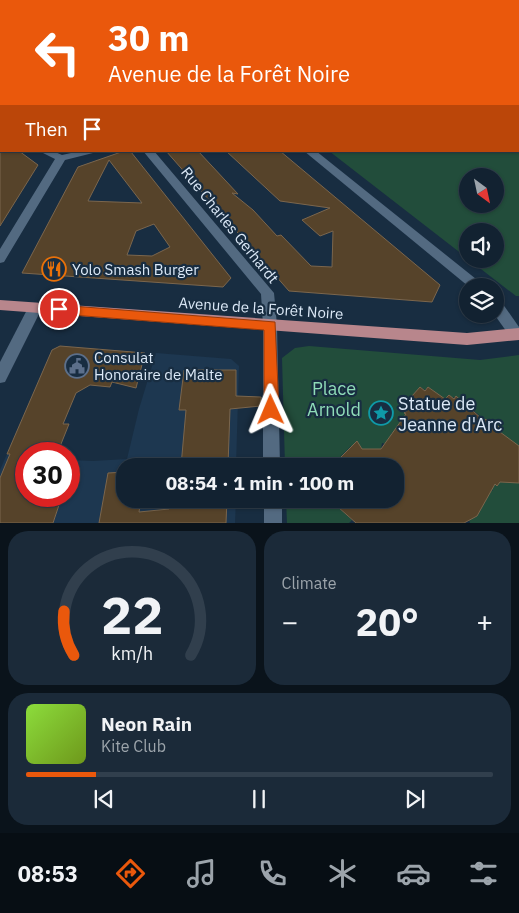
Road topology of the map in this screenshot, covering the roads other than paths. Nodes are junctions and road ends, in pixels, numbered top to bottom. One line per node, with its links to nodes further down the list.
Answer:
1 (46, 152): 5 (street)
2 (91, 152): 5 (street)
3 (149, 152): 11 (street, Rue Charles Gerhardt)
4 (310, 152): 7 (street)
5 (61, 158): 6 (street)
6 (0, 259)
7 (466, 278)
8 (0, 305): 9 (main road, Avenue de la Forêt Noire)
9 (35, 308): 11 (main road, Avenue de la Forêt Noire); 13 (street)
10 (504, 316): 12 (street)
11 (270, 325): 12 (main road, Avenue de la Forêt Noire); 14 (street, Rue Charles Gerhardt)
12 (517, 334)
13 (0, 377)
14 (272, 458)
15 (273, 508): 16 (street)
16 (273, 523)

